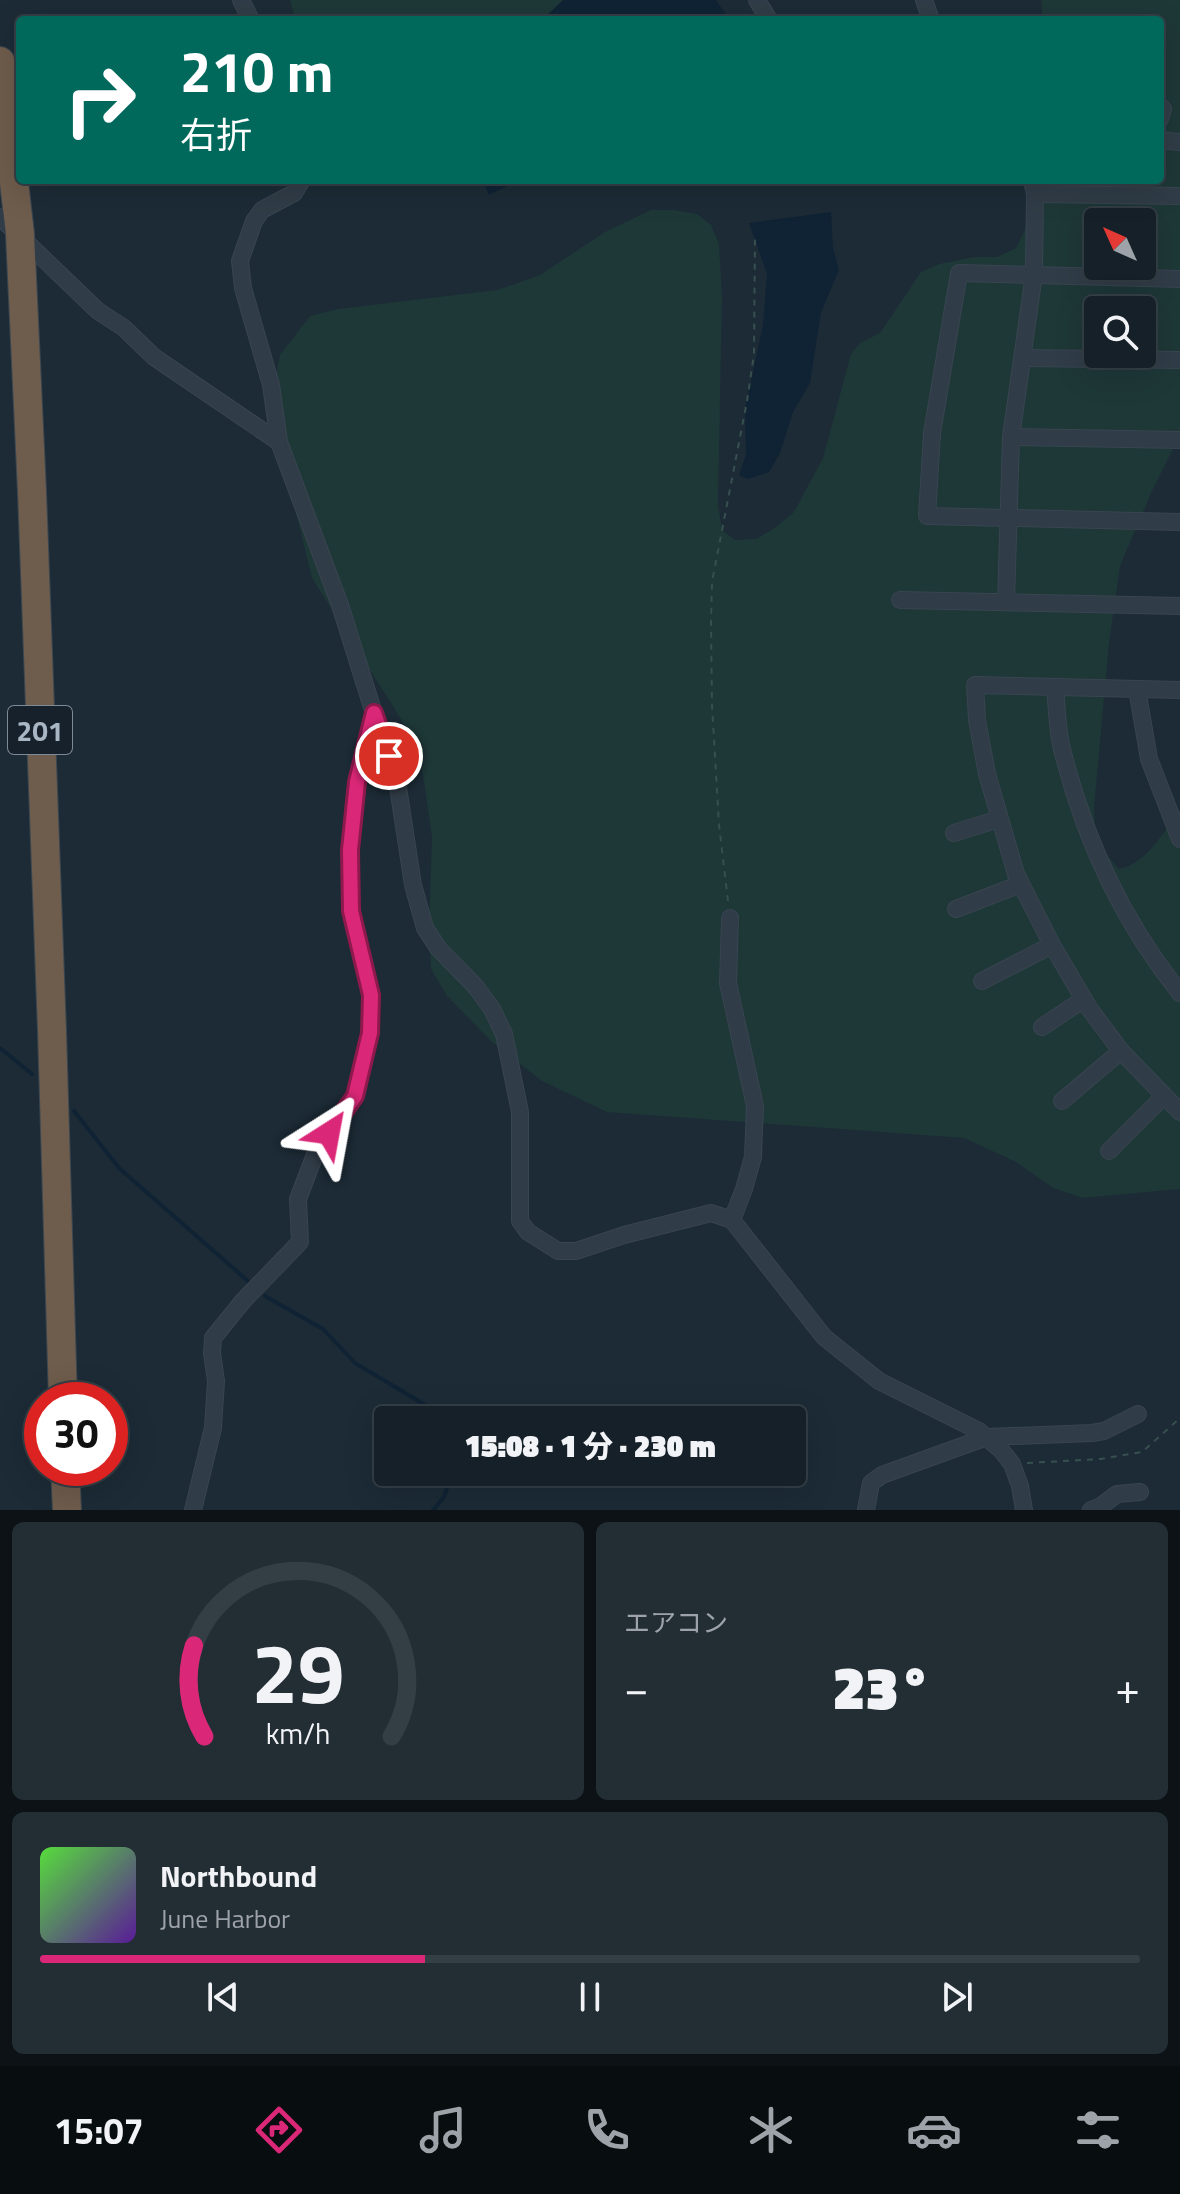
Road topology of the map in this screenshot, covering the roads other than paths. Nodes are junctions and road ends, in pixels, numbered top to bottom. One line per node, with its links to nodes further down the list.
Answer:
1 (0, 61): 5 (highway, 201)
2 (300, 184): 12 (street)
3 (1034, 187): 4 (street); 6 (street)
4 (1180, 196)
5 (10, 226): 12 (street); 39 (highway, 201)
6 (1034, 274): 7 (street); 8 (street); 13 (street)
7 (1180, 279)
8 (1023, 358): 9 (street); 10 (street)
9 (1180, 360)
10 (1011, 437): 11 (street); 13 (street)
11 (1180, 440)
12 (279, 442): 21 (street)
13 (1010, 519): 14 (street); 16 (street)
14 (1180, 522)
15 (900, 600): 16 (street)
16 (1006, 602): 17 (street)
17 (1180, 606)
18 (1055, 687): 19 (street); 22 (street); 30 (street)
19 (1137, 689): 20 (street); 24 (street)
20 (1180, 690)
21 (374, 713): 38 (street); 45 (street)
22 (999, 819): 23 (street); 25 (street)
23 (954, 833)
24 (1180, 839)
25 (1021, 884): 26 (street); 28 (street)
26 (956, 909)
27 (730, 918): 38 (street)
28 (1052, 945): 29 (street); 31 (street)
29 (982, 981)
30 (1180, 993)
31 (1084, 999): 32 (street); 33 (street)
32 (1042, 1027)
33 (1121, 1051): 34 (street); 35 (street)
34 (1164, 1096): 36 (street); 37 (street)
35 (1062, 1101)
36 (1180, 1112)
37 (1109, 1151)
38 (732, 1220): 41 (street)
39 (62, 1382)
40 (1138, 1414): 41 (street)
41 (987, 1437): 46 (street); 47 (street)
42 (66, 1486): 44 (highway)
43 (1140, 1492): 48 (street)
44 (67, 1510)
45 (193, 1510)
46 (866, 1510)
47 (1024, 1510)
48 (1091, 1510)

